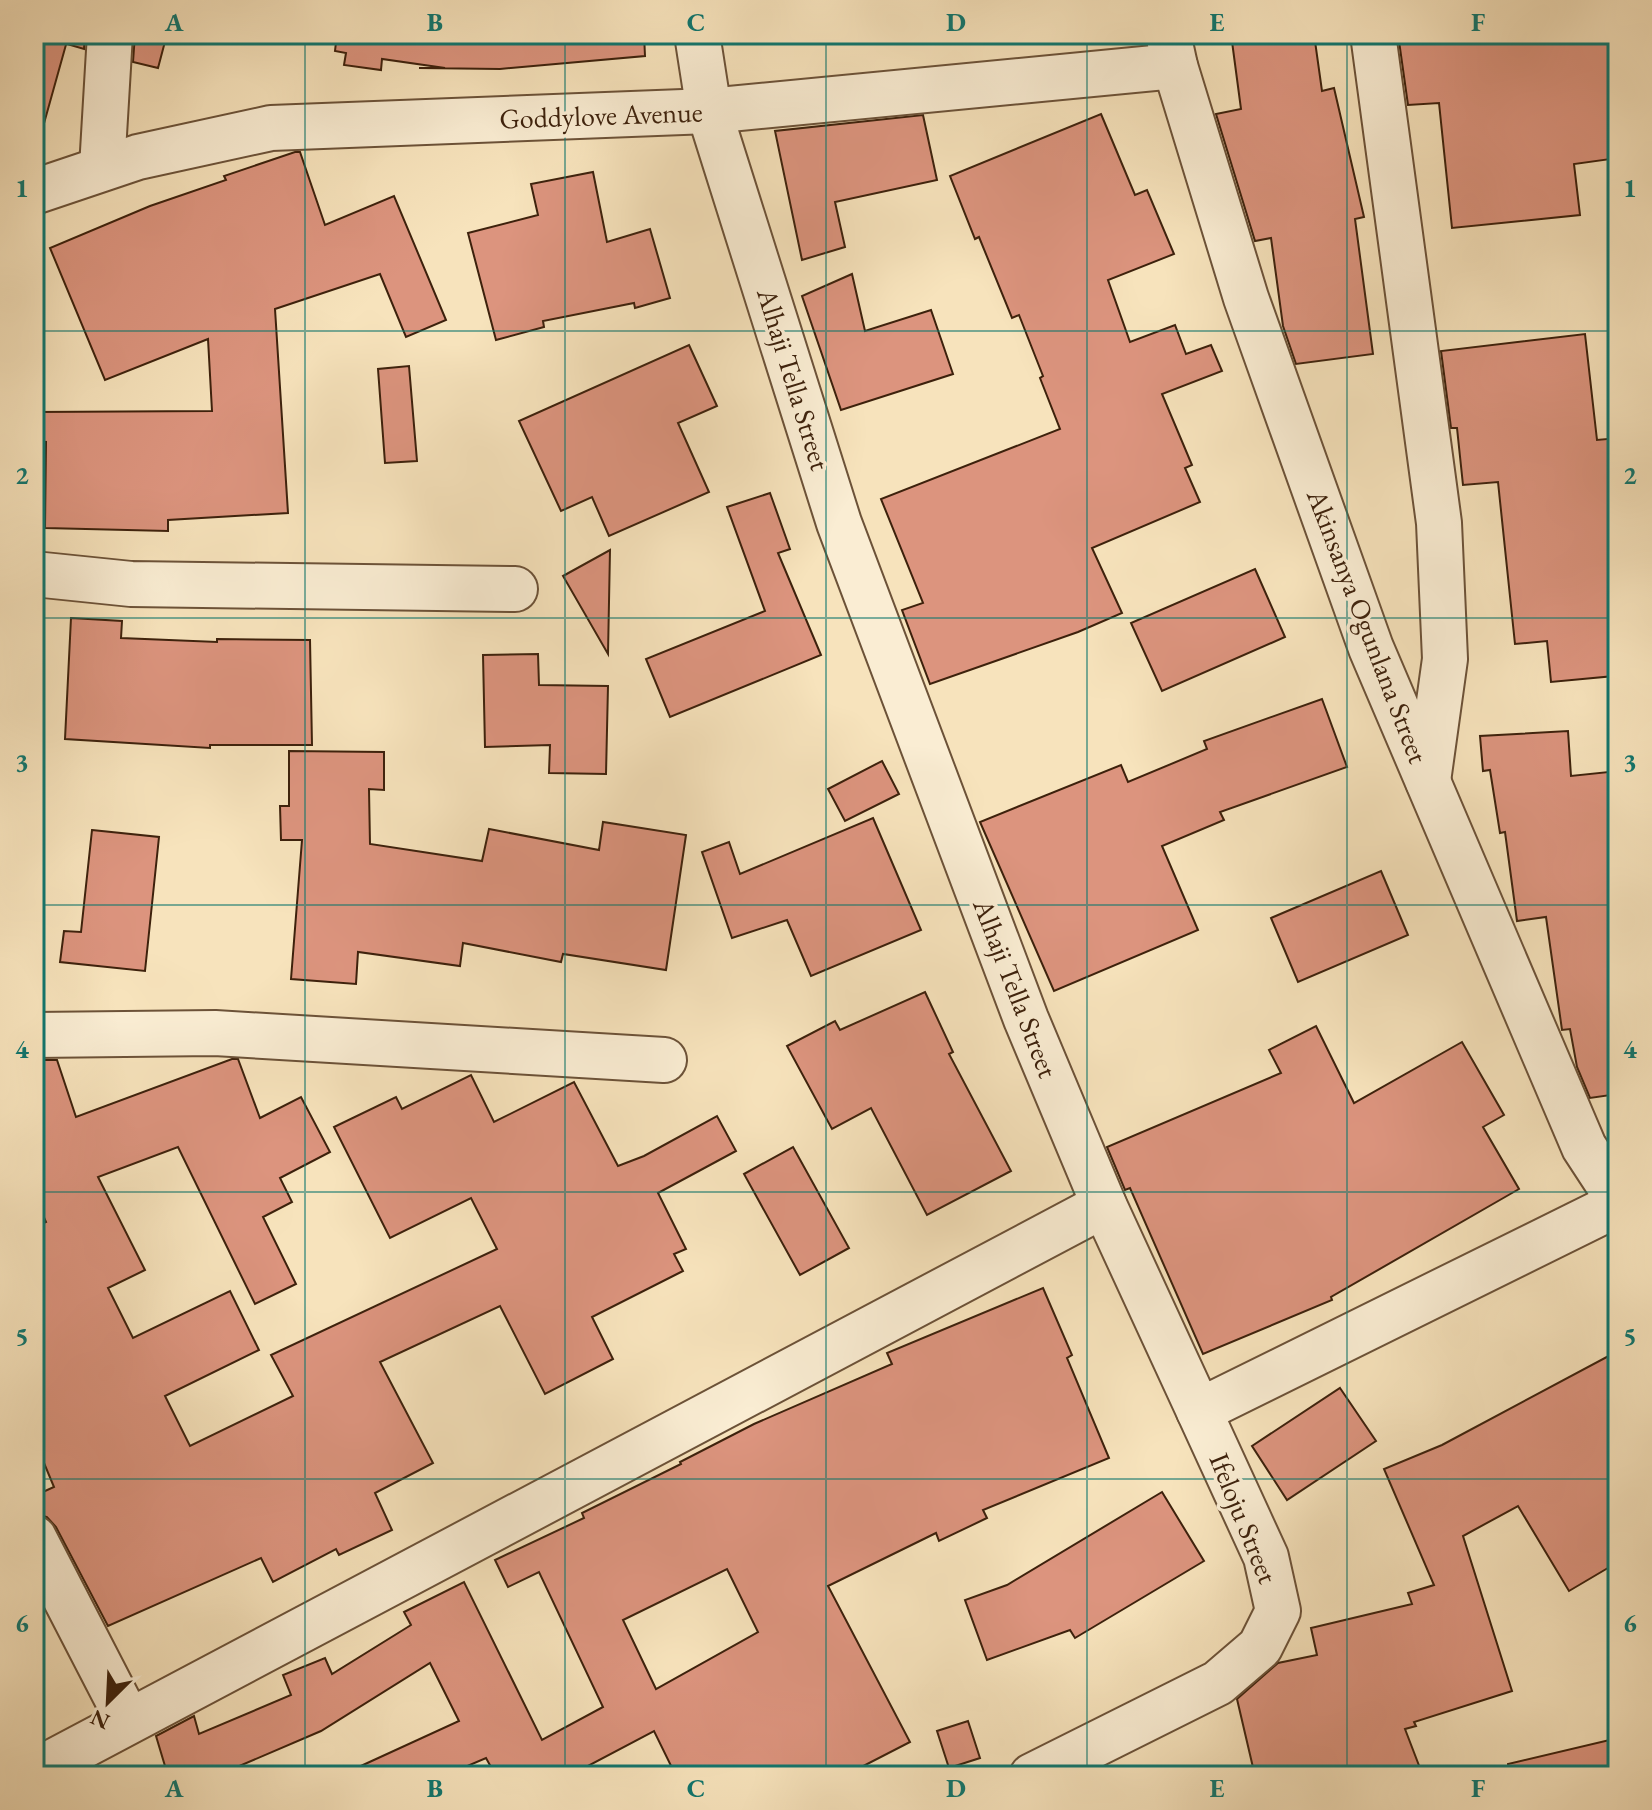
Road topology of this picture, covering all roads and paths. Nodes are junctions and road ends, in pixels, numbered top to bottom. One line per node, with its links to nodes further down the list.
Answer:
1 (110, 34): 6 (street)
2 (697, 34): 5 (street, Alhaji Tella Street)
3 (1373, 34): 10 (street)
4 (1172, 50): 5 (street, Goddylove Avenue); 10 (street, Akinsanya Ogunlana Street)
5 (709, 111): 6 (street, Goddylove Avenue); 14 (street, Alhaji Tella Street)
6 (102, 168): 7 (street, Goddylove Avenue)
7 (34, 192)
8 (34, 574): 9 (street)
9 (515, 589)
10 (1428, 781): 13 (street, Akinsanya Ogunlana Street)
11 (34, 1035): 12 (street)
12 (664, 1060)
13 (1618, 1201): 15 (street)
14 (1104, 1205): 15 (street, Alhaji Tella Street); 17 (street)
15 (1199, 1411): 19 (street, Ifeloju Street)
16 (34, 1538): 17 (street)
17 (128, 1720): 18 (street)
18 (34, 1772)
19 (1032, 1776)

